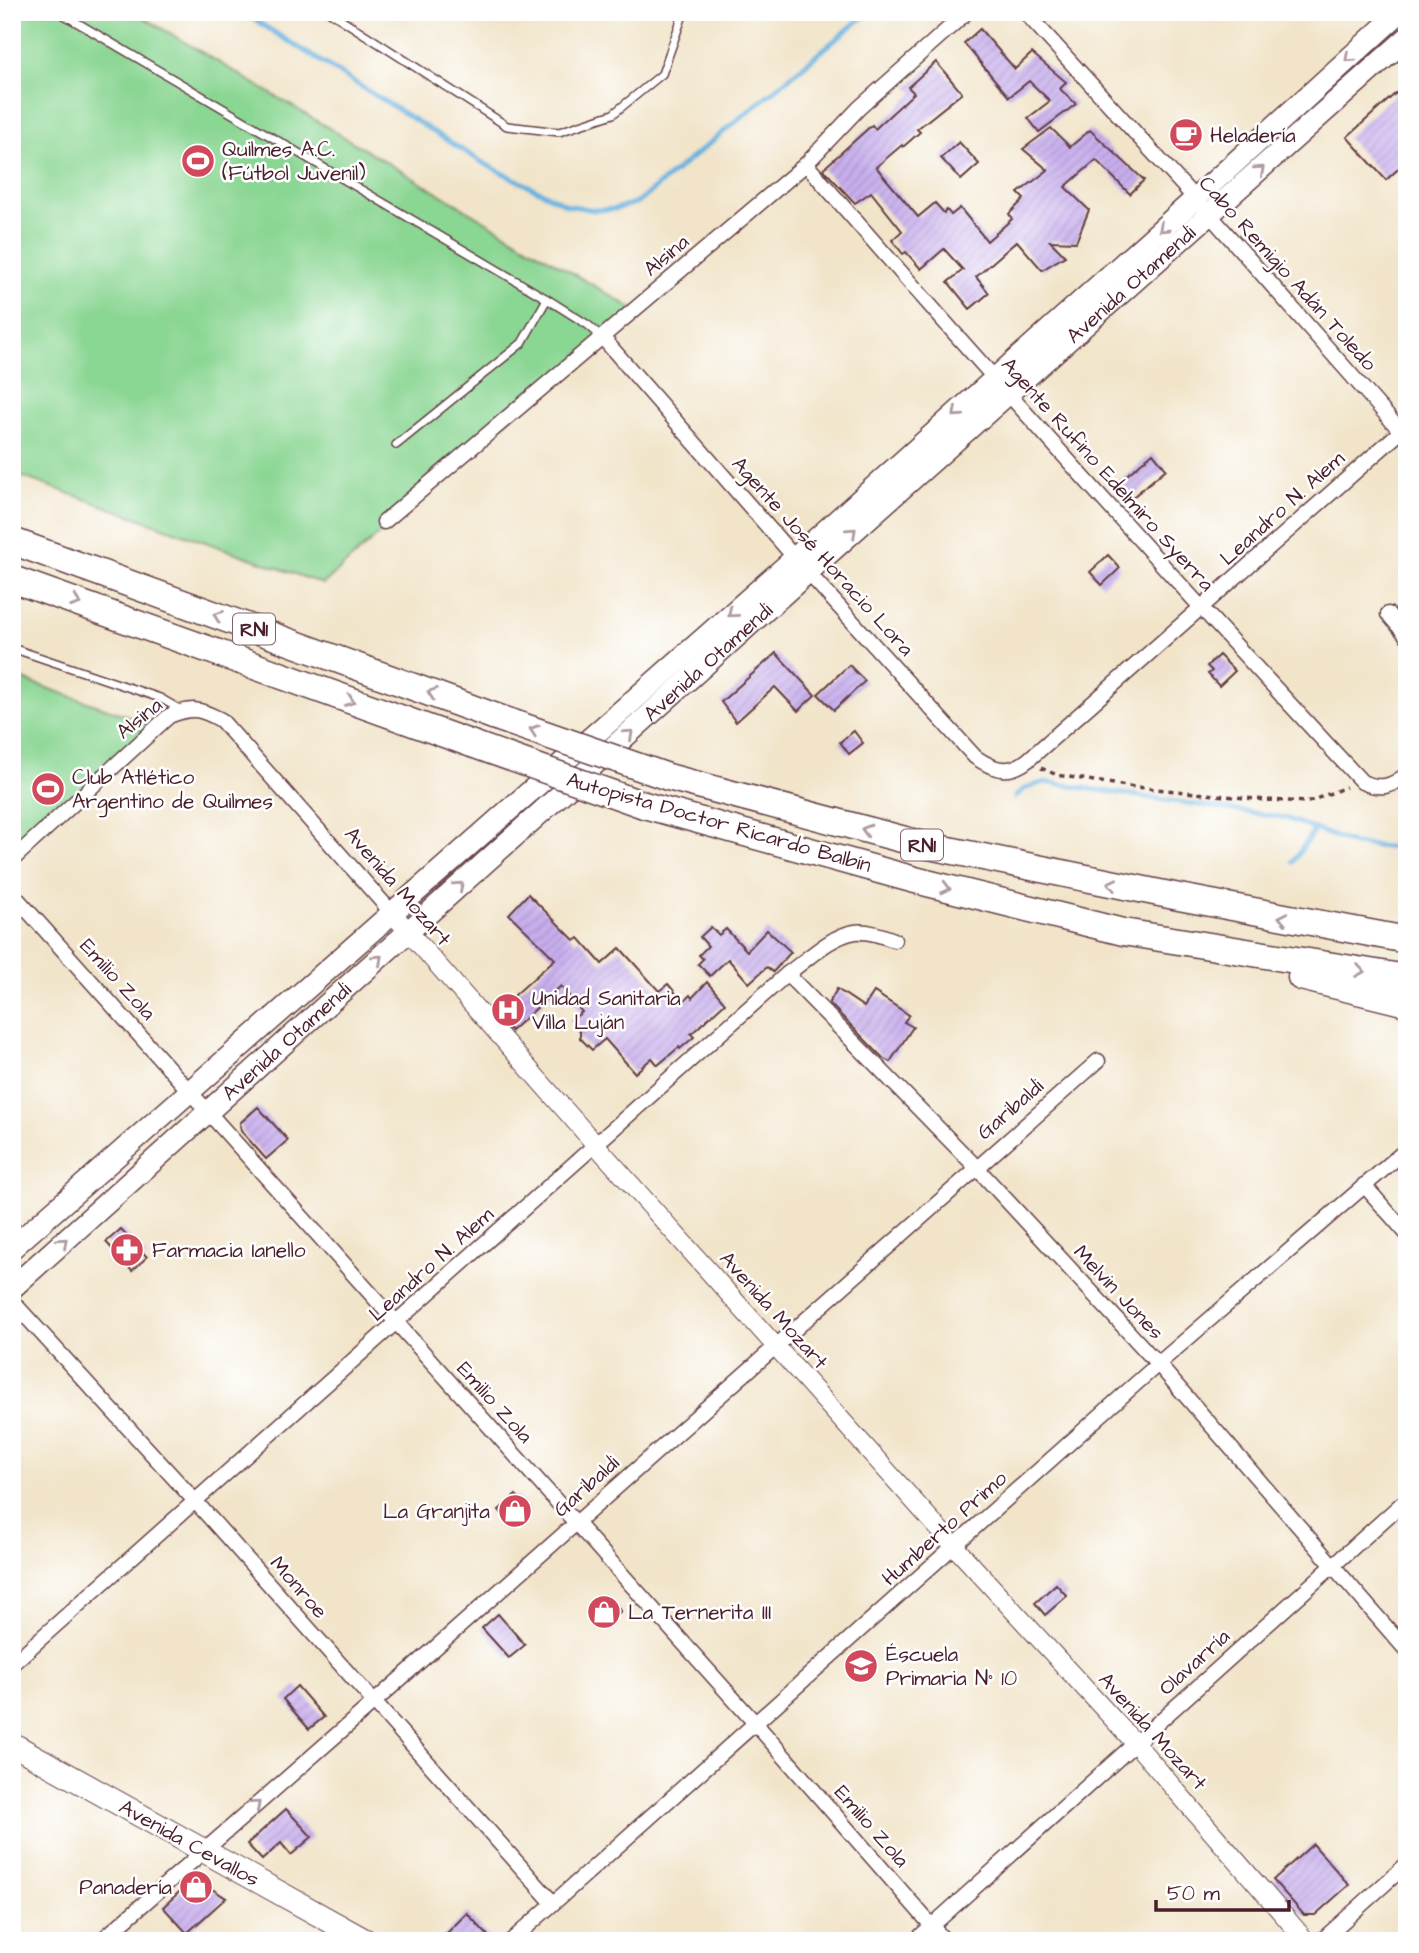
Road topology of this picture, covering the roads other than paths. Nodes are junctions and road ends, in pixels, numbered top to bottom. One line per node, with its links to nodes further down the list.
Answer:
1 (60, 12): 11 (lane)
2 (330, 12): 3 (lane)
3 (684, 12)
4 (967, 12): 8 (street, Alsina)
5 (1025, 12): 9 (street, Cabo Remigio Adán Toledo)
6 (1395, 14): 9 (main road, Avenida Otamendi, one-way to 9)
7 (1407, 38): 10 (main road, Avenida Otamendi, one-way to 7)
8 (806, 164): 12 (street, Alsina); 13 (street, Agente Rufino Edelmiro Syerra)
9 (1195, 199): 10 (street, Cabo Remigio Adán Toledo); 13 (main road, Avenida Otamendi, one-way to 13)
10 (1210, 215): 13 (main road, Avenida Otamendi); 14 (street, Cabo Remigio Adán Toledo)
11 (547, 299): 12 (lane); 15 (lane)
12 (602, 337): 16 (street, Alsina); 18 (street, Agente José Horacio Lora)
13 (1001, 386): 18 (main road, Avenida Otamendi); 20 (street, Agente Rufino Edelmiro Syerra)
14 (1405, 432): 20 (street, Leandro N. Alem)
15 (396, 445)
16 (384, 522)
17 (12, 541): 33 (highway, Autopista Doctor Ricardo Balbín / RN1, one-way to 17, bridge)
18 (802, 565): 26 (street, Agente José Horacio Lora); 30 (main road, Avenida Otamendi, one-way to 30); 31 (main road, Avenida Otamendi, one-way to 18)
19 (12, 579): 32 (highway, Autopista Doctor Ricardo Balbín / RN1, one-way to 32, bridge)
20 (1201, 609): 26 (street, Leandro N. Alem); 27 (street, Agente Rufino Edelmiro Syerra)
21 (1388, 614): 22 (street)
22 (1407, 636)
23 (12, 648): 24 (lane)
24 (182, 711): 25 (street, Alsina); 28 (street, Alsina)
25 (206, 712): 30 (street, Avenida Mozart)
26 (1028, 760)
27 (1407, 774)
28 (12, 860)
29 (12, 893): 39 (street, Emilio Zola)
30 (392, 913): 31 (street, Avenida Mozart); 39 (main road, Avenida Otamendi)
31 (408, 932): 40 (main road, Avenida Otamendi, one-way to 31); 41 (street, Avenida Mozart)
32 (1123, 932): 36 (highway, Autopista Doctor Ricardo Balbín / RN1, one-way to 36); 37 (highway)
33 (1407, 939)
34 (894, 940): 35 (street, Leandro N. Alem)
35 (787, 974): 41 (street, Leandro N. Alem); 43 (street, Melvin Jones)
36 (1407, 978)
37 (1407, 1003)
38 (1098, 1061): 43 (street, Garibaldi)
39 (190, 1091): 40 (street, Emilio Zola); 46 (main road, Avenida Otamendi)
40 (208, 1112): 47 (main road, Avenida Otamendi, one-way to 40); 49 (street, Emilio Zola)
41 (595, 1144): 49 (street, Leandro N. Alem); 50 (street, Avenida Mozart)
42 (1407, 1149): 44 (street, Humberto Primo)
43 (976, 1167): 50 (street, Garibaldi); 51 (street, Melvin Jones)
44 (1364, 1185): 45 (street); 51 (street, Humberto Primo)
45 (1407, 1234)
46 (12, 1248)
47 (12, 1288)
48 (12, 1301): 53 (street, Monroe)
49 (397, 1324): 53 (street, Leandro N. Alem); 54 (street, Emilio Zola)
50 (775, 1345): 54 (street, Garibaldi); 55 (street, Avenida Mozart)
51 (1158, 1364): 55 (street, Humberto Primo); 56 (street, Melvin Jones)
52 (1407, 1499): 56 (street, Olavarría)
53 (195, 1501): 58 (street, Leandro N. Alem); 59 (street, Monroe)
54 (575, 1524): 59 (street, Garibaldi); 60 (street, Emilio Zola)
55 (955, 1547): 60 (street, Humberto Primo); 61 (street, Avenida Mozart)
56 (1333, 1565): 57 (street, Melvin Jones); 61 (street, Olavarría)
57 (1407, 1651)
58 (12, 1664)
59 (373, 1703): 63 (street, Garibaldi, one-way to 59); 65 (street, Monroe)
60 (755, 1723): 65 (street, Humberto Primo); 66 (street, Emilio Zola)
61 (1135, 1743): 66 (street, Olavarría); 72 (street, Avenida Mozart)
62 (12, 1744): 63 (main road, Avenida Cevallos)
63 (205, 1850): 67 (street, Garibaldi); 68 (main road, Avenida Cevallos)
64 (1407, 1864): 73 (street)
65 (553, 1903): 69 (street, Humberto Primo)
66 (931, 1926): 70 (street, Olavarría); 71 (street, Emilio Zola)
67 (101, 1941)
68 (366, 1941)
69 (511, 1941)
70 (915, 1941)
71 (945, 1941)
72 (1306, 1941)
73 (1321, 1941)

